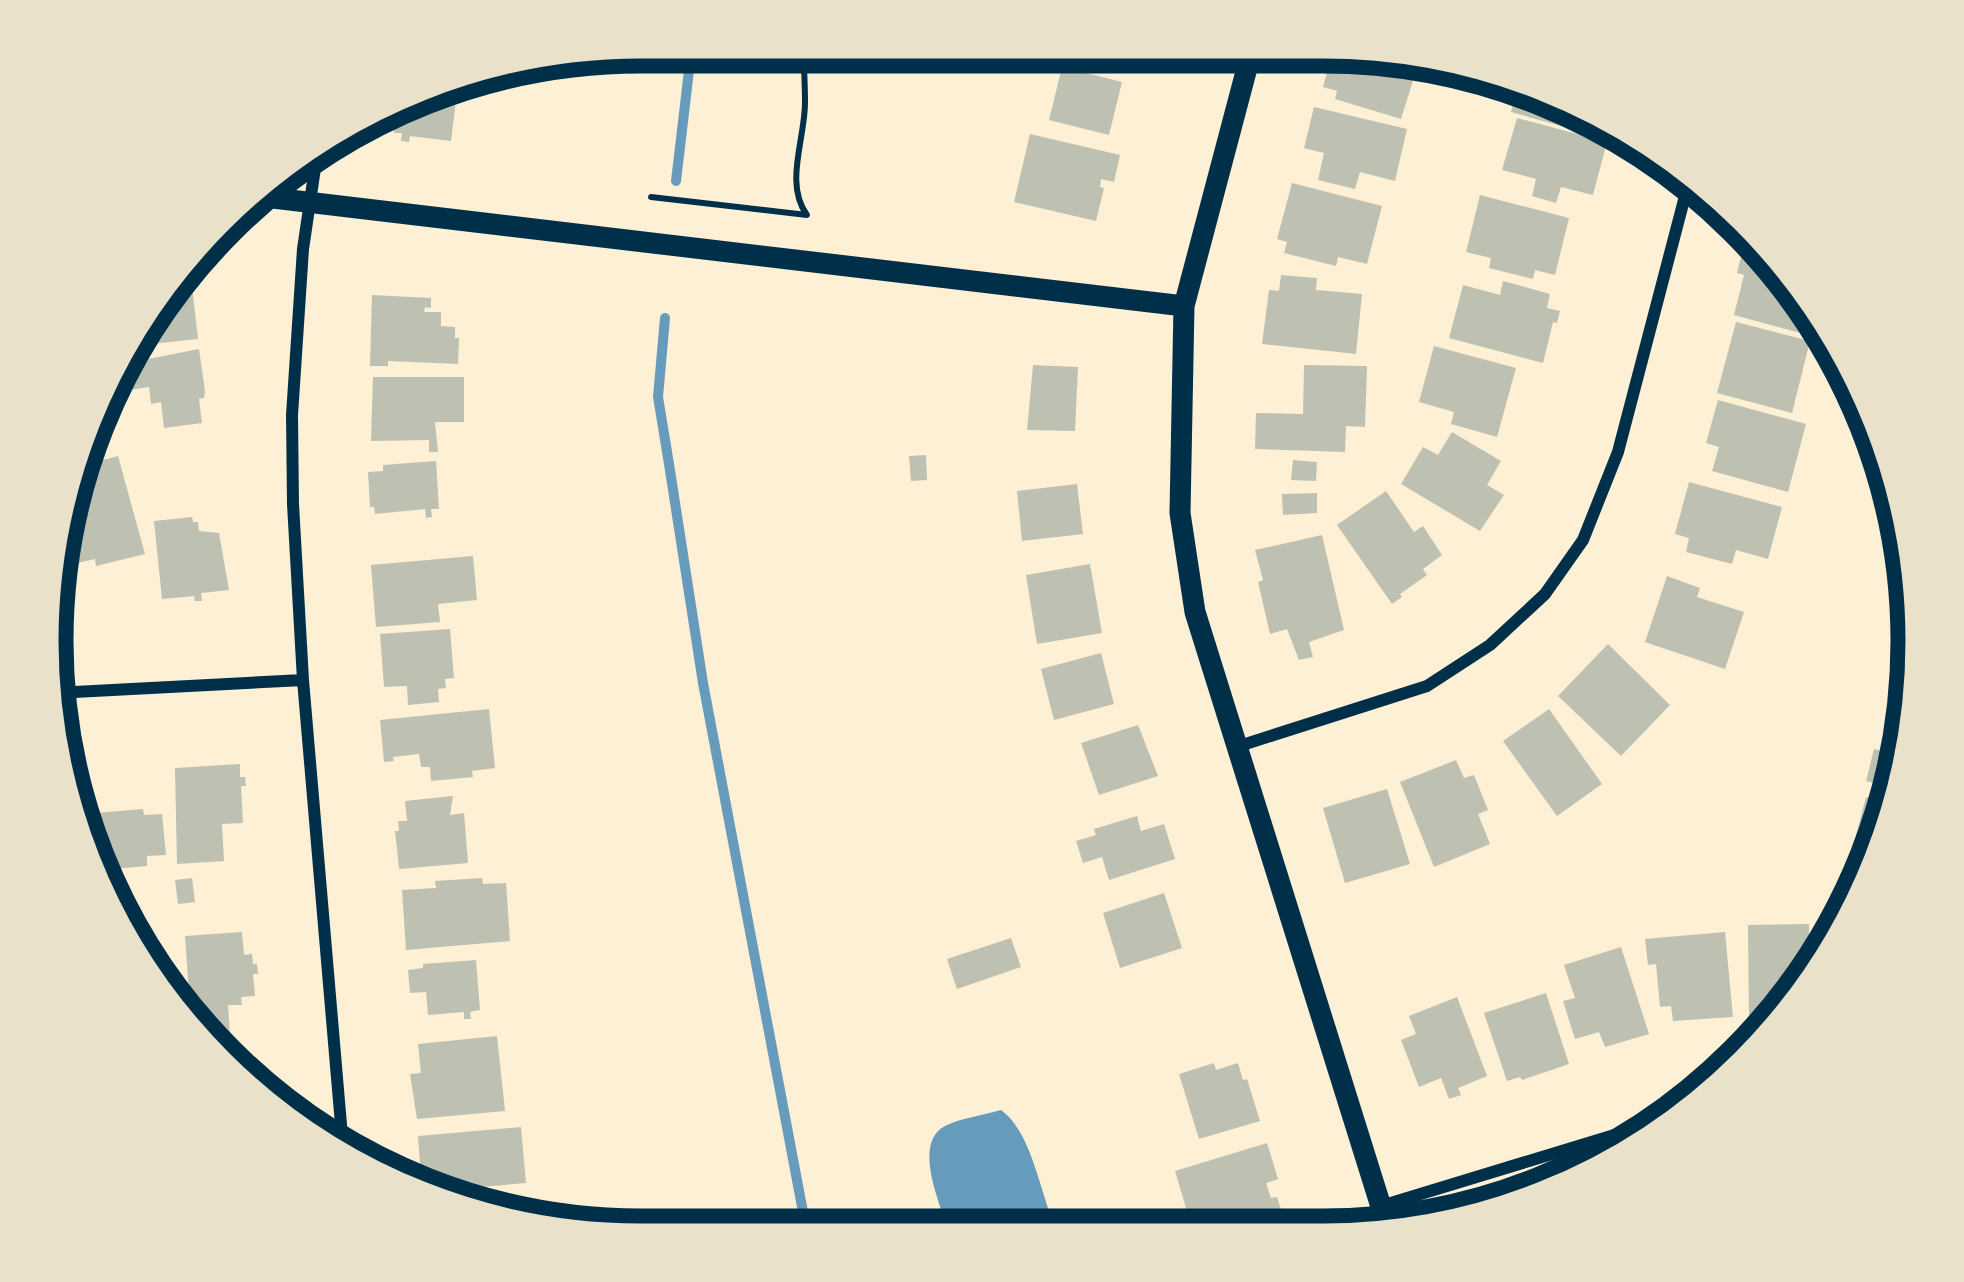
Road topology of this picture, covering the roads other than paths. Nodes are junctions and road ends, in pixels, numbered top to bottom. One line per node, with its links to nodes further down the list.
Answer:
1 (1248, 66): 6 (street)
2 (315, 168): 5 (street)
3 (1685, 195): 9 (street)
4 (276, 198): 5 (street)
5 (311, 201): 6 (street); 7 (street)
6 (1184, 306): 9 (street)
7 (303, 680): 8 (street); 10 (street)
8 (68, 692)
9 (1235, 747): 12 (street)
10 (342, 1132)
11 (1618, 1134): 12 (street)
12 (1381, 1206): 13 (street)
13 (1383, 1213)

